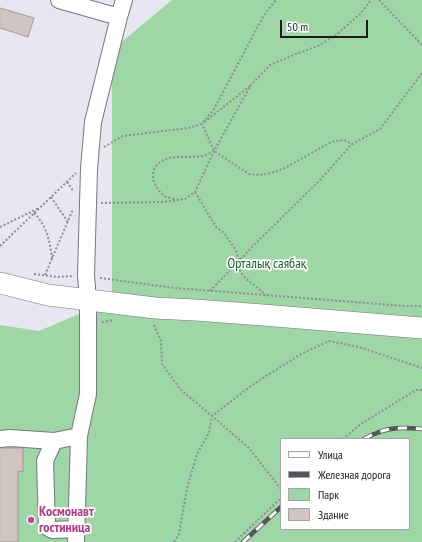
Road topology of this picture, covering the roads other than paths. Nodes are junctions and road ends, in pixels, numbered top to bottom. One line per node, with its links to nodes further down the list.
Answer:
1 (59, 0): 3 (lane)
2 (124, 0): 3 (lane)
3 (119, 17): 5 (lane)
4 (0, 283): 5 (main road)
5 (88, 301): 6 (main road); 7 (lane)
6 (422, 328)
7 (79, 436): 9 (lane); 10 (lane)
8 (0, 439): 9 (lane)
9 (54, 441): 10 (lane)
10 (76, 536)

